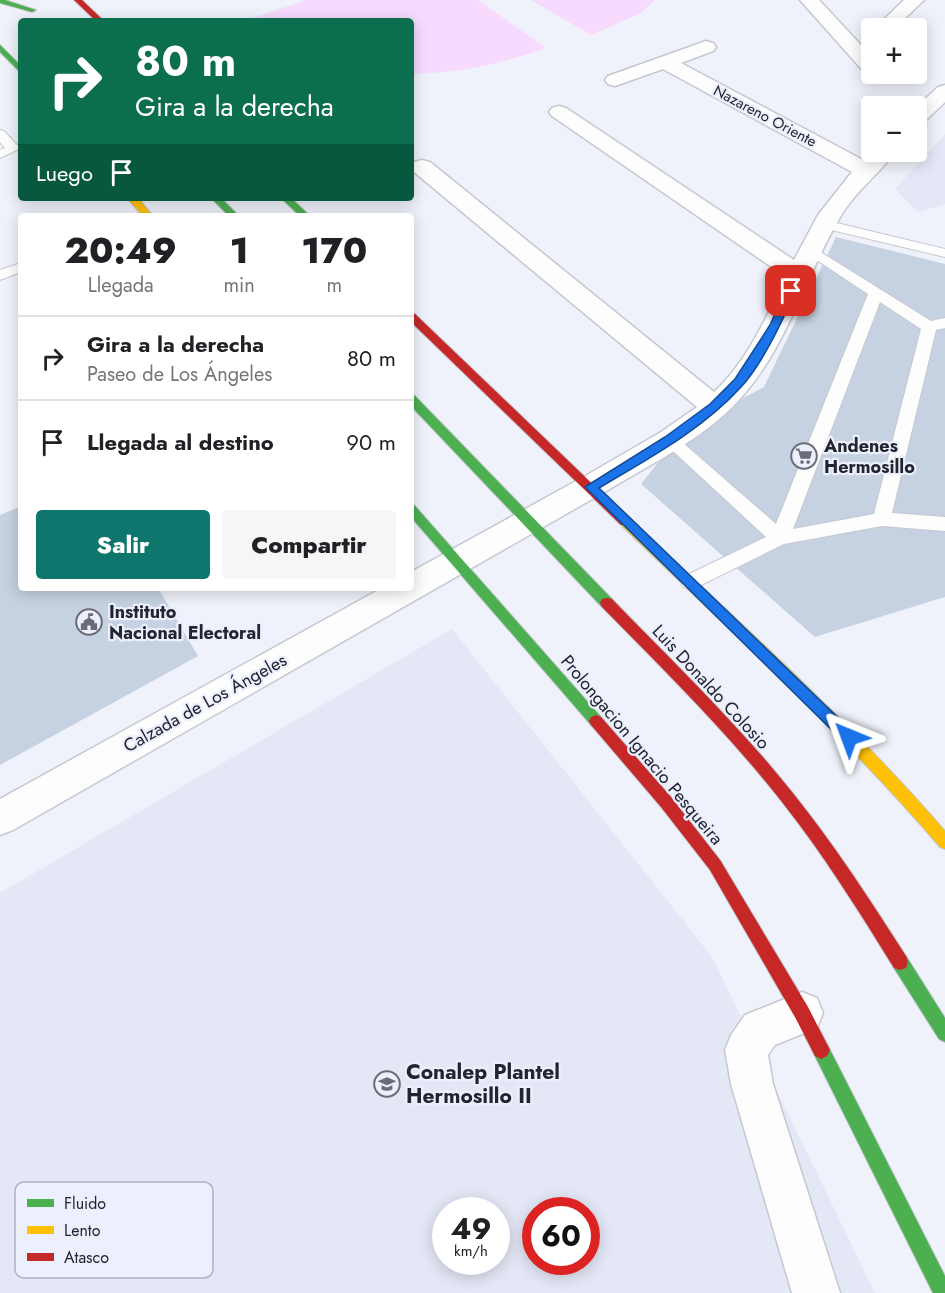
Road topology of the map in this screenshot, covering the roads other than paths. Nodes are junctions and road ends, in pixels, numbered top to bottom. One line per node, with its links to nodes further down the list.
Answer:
1 (21, 0): 6 (main road)
2 (78, 0): 8 (main road)
3 (809, 0): 11 (street)
4 (915, 0): 9 (street)
5 (0, 1): 6 (main road)
6 (32, 10): 7 (main road)
7 (40, 18)
8 (97, 18)
9 (895, 18)
10 (694, 28): 13 (street)
11 (861, 44)
12 (0, 47): 15 (main road)
13 (706, 47): 14 (street); 18 (street)
14 (665, 62): 16 (street); 18 (street, Nazareno Oriente)
15 (18, 68)
16 (615, 80)
17 (945, 91): 19 (street)
18 (741, 103): 26 (street, Nazareno Oriente)
19 (927, 108)
20 (559, 112): 37 (street)
21 (0, 134): 22 (lane)
22 (17, 148): 23 (lane)
23 (0, 154)
24 (873, 162): 26 (street, Calzada de Los Ángeles)
25 (422, 166): 43 (street)
26 (865, 170): 33 (street, Calzada de Los Ángeles)
27 (136, 201): 30 (main road)
28 (219, 201): 31 (main road)
29 (289, 201): 32 (main road)
30 (146, 213)
31 (231, 213)
32 (302, 213)
33 (824, 224): 34 (street, Calzada de Los Ángeles); 35 (lane)
34 (811, 250): 37 (street, Calzada de Los Ángeles); 39 (lane)
35 (945, 253)
36 (18, 268): 38 (lane)
37 (798, 274): 43 (street, Calzada de Los Ángeles)
38 (0, 275)
39 (876, 292): 41 (lane); 50 (lane)
40 (414, 319): 45 (main road)
41 (937, 325): 47 (lane)
42 (414, 402): 48 (main road, Luis Donaldo Colosio)
43 (714, 406): 44 (street, Calzada de Los Ángeles)
44 (669, 440): 45 (street, Calzada de Los Ángeles); 50 (lane)
45 (591, 487): 48 (street, Calzada de Los Ángeles); 52 (main road)
46 (414, 512): 51 (main road, Prolongacion Ignacio Pesqueira)
47 (882, 519): 49 (lane); 50 (lane)
48 (529, 520): 51 (street, Calzada de Los Ángeles); 58 (main road, Luis Donaldo Colosio)
49 (945, 524)
50 (780, 538): 52 (lane)
51 (458, 561): 53 (street, Calzada de Los Ángeles); 57 (main road, Prolongacion Ignacio Pesqueira)
52 (690, 582): 56 (main road)
53 (414, 586)
54 (405, 591): 55 (street, Calzada de Los Ángeles)
55 (0, 818)
56 (945, 842)
57 (802, 1013): 59 (street); 60 (main road, Prolongacion Ignacio Pesqueira)
58 (945, 1033)
59 (816, 1293)
60 (943, 1293)

